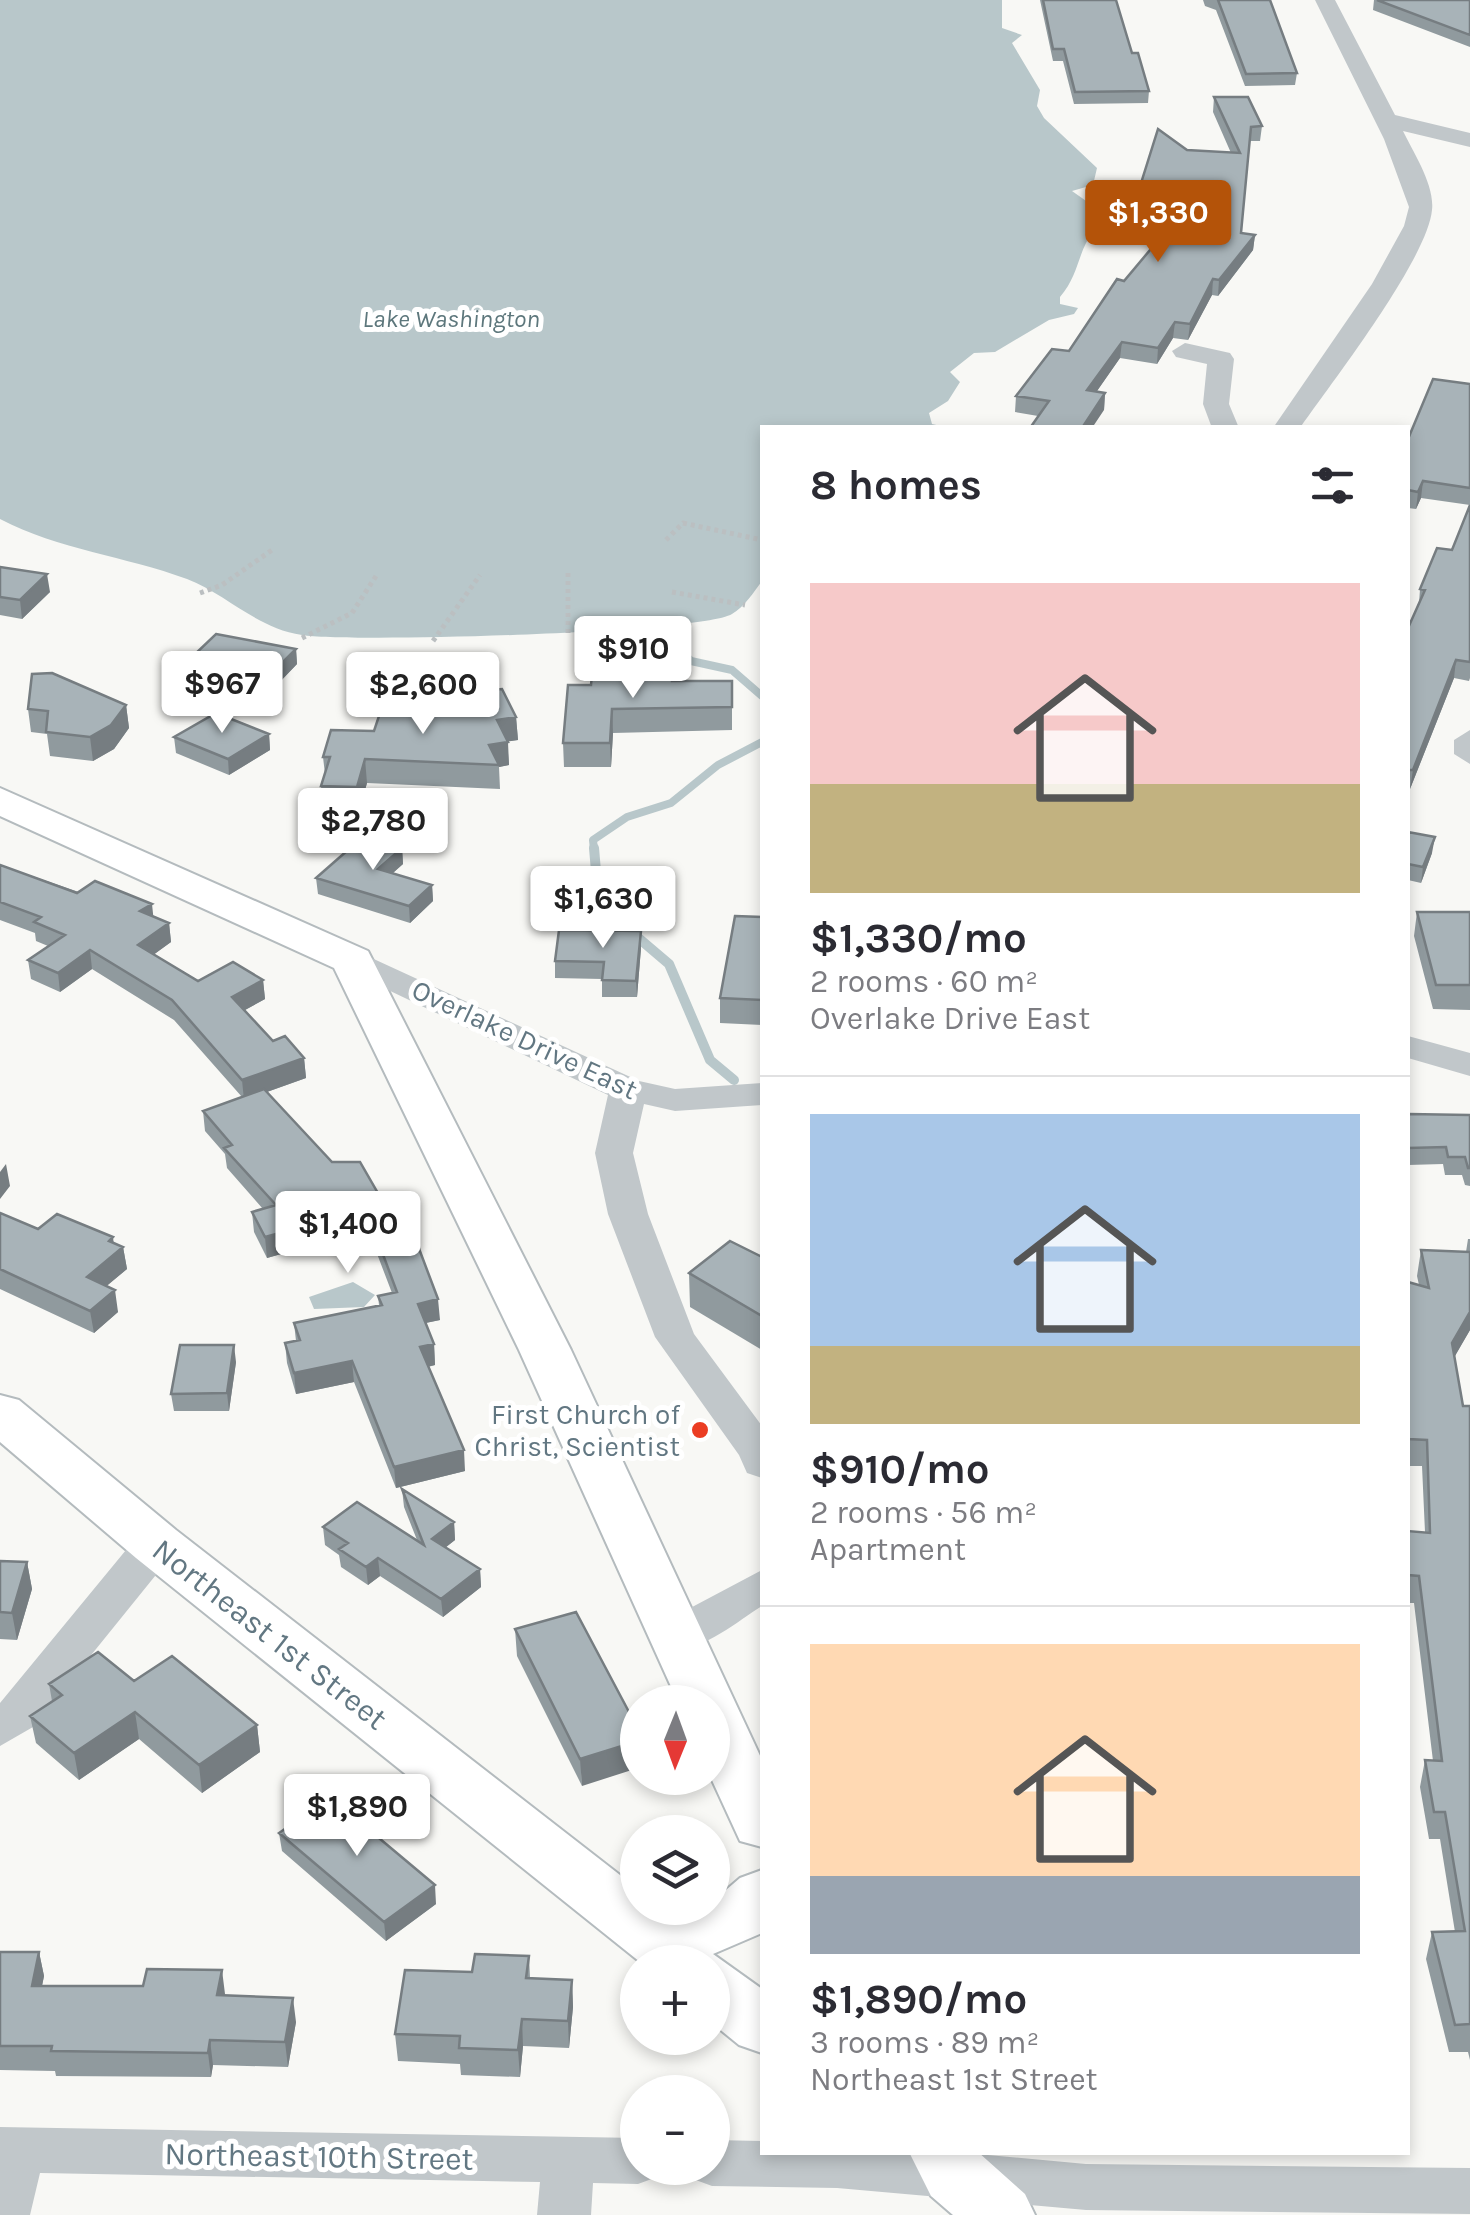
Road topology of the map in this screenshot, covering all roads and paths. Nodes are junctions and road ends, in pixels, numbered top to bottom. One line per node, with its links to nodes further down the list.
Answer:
1 (1325, 0): 2 (street)
2 (1383, 119): 3 (street); 6 (street)
3 (1470, 140)
4 (1186, 352): 5 (street)
5 (1225, 425)
6 (1288, 425)
7 (666, 540): 8 (path)
8 (760, 540)
9 (272, 550): 14 (path)
10 (568, 573): 16 (path)
11 (480, 575): 18 (path)
12 (376, 576): 17 (path)
13 (672, 592): 15 (path)
14 (200, 593)
15 (745, 605)
16 (568, 635)
17 (302, 638)
18 (433, 642)
19 (1470, 740): 20 (street)
20 (1470, 754)
21 (0, 800): 22 (main road)
22 (352, 960): 23 (street, Overlake Drive East); 24 (main road)
23 (443, 1001): 24 (street); 27 (street, Overlake Drive East)
24 (385, 1027): 33 (main road)
25 (1410, 1047): 26 (street)
26 (1470, 1065)
27 (628, 1090): 28 (street, Overlake Drive East); 30 (street)
28 (760, 1094)
29 (0, 1413): 31 (main road, Northeast 1st Street)
30 (760, 1453)
31 (156, 1544): 35 (street); 39 (main road, Northeast 1st Street)
32 (760, 1587): 33 (street)
33 (678, 1635): 34 (main road)
34 (700, 1685)
35 (0, 1728)
36 (730, 1754): 37 (main road)
37 (760, 1820)
38 (760, 1898): 39 (main road)
39 (661, 1943)
40 (730, 2000): 41 (main road)
41 (760, 2024)
42 (9, 2150): 43 (street, Northeast 10th Street); 48 (street)
43 (568, 2160): 44 (street, Northeast 10th Street); 49 (street)
44 (620, 2161)
45 (730, 2162): 46 (street)
46 (956, 2174): 47 (street)
47 (1470, 2191)
48 (3, 2215)
49 (564, 2215)

